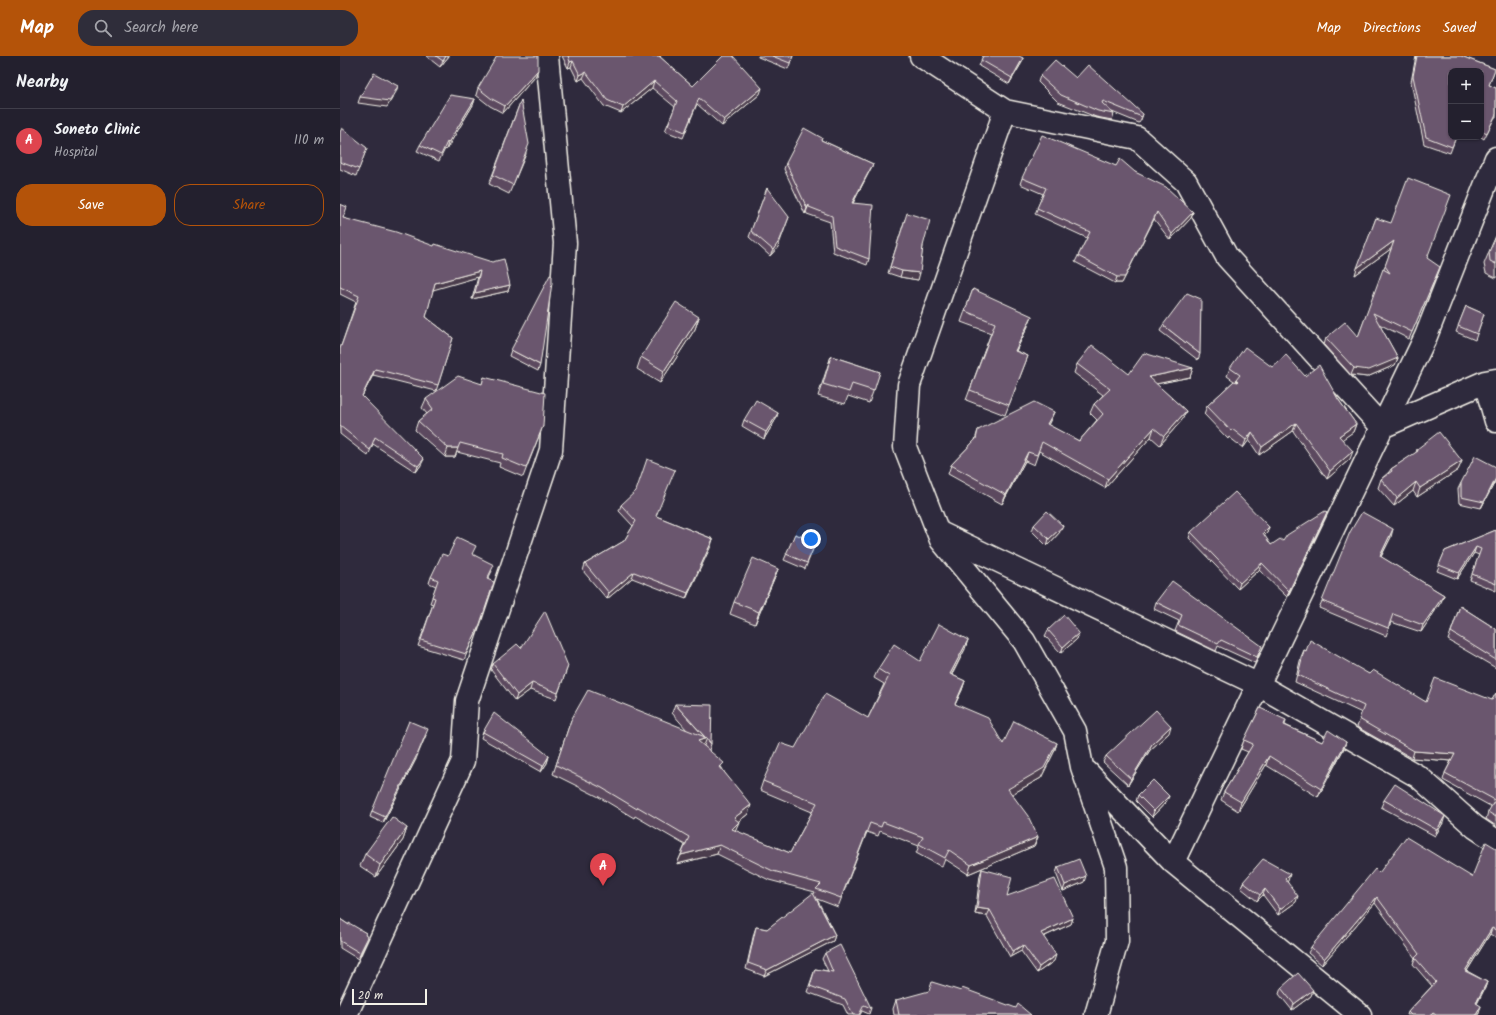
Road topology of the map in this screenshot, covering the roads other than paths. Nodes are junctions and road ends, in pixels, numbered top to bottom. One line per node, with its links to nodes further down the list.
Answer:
1 (548, 56): 13 (street)
2 (921, 56): 3 (street)
3 (1005, 111): 7 (street); 8 (street)
4 (1496, 158): 7 (street)
5 (1490, 381): 6 (street); 7 (street)
6 (1496, 421)
7 (1382, 427): 9 (street)
8 (937, 532): 9 (street); 10 (street)
9 (1258, 684): 11 (street); 12 (street)
10 (1082, 767): 12 (street); 14 (street)
11 (1496, 841)
12 (1173, 862): 15 (street)
13 (346, 1015)
14 (1096, 1015)
15 (1360, 1015)

